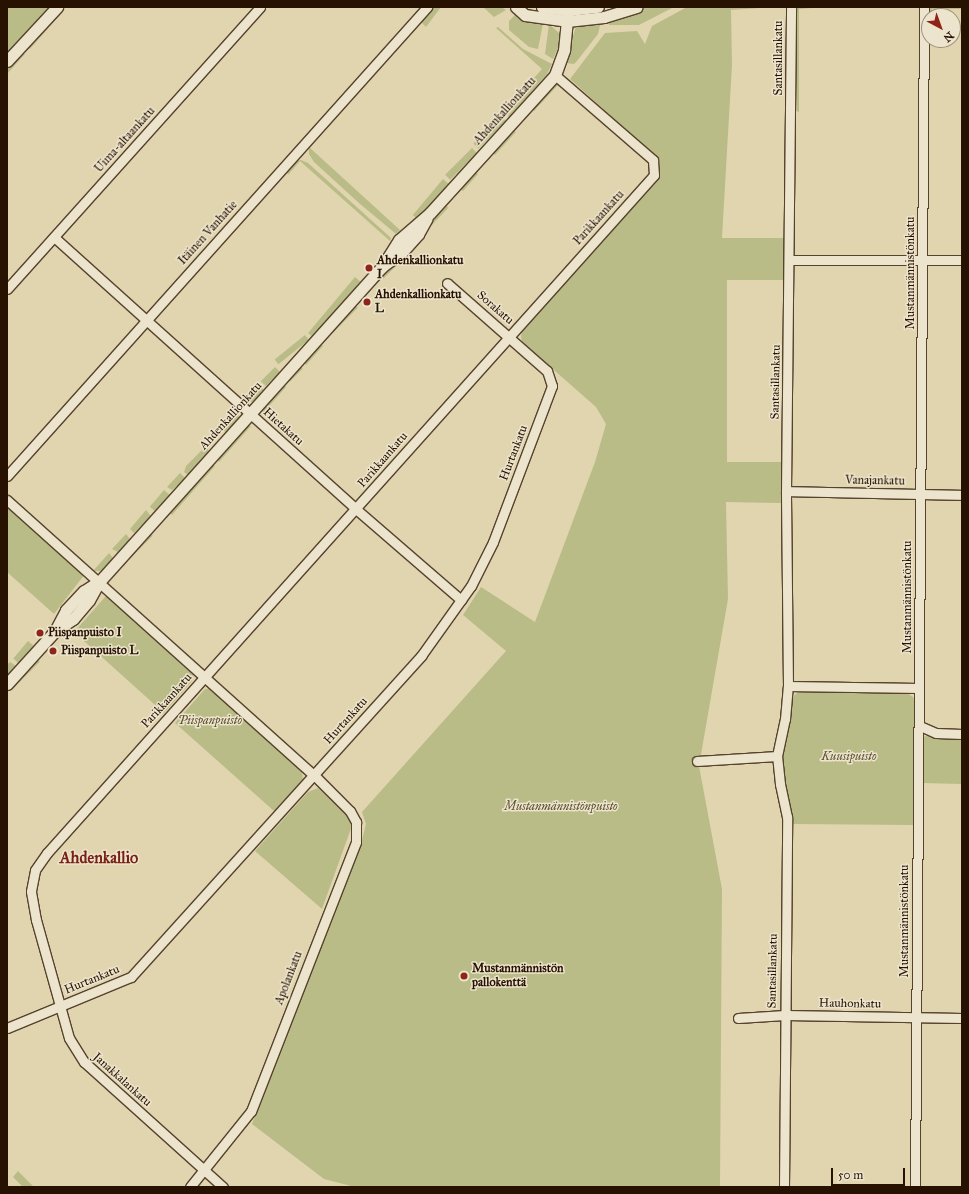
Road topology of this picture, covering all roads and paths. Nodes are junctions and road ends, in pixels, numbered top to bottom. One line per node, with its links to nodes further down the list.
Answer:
1 (57, 7): 12 (street)
2 (260, 7): 14 (street, Uima-altaankatu)
3 (428, 7): 20 (street, Itäinen Vanhatie)
4 (516, 7): 11 (street)
5 (542, 7): 10 (street)
6 (598, 7): 10 (street)
7 (636, 7): 11 (street)
8 (792, 7): 15 (street, Santasillankatu)
9 (924, 7): 16 (street, Mustanmännistönkatu)
10 (568, 10): 11 (street, Ahdenkallionkatu)
11 (567, 22): 13 (street, Ahdenkallionkatu)
12 (7, 61)
13 (555, 75): 21 (street, Parikkaankatu); 22 (street, Ahdenkallionkatu)
14 (54, 237): 19 (street, Uima-altaankatu); 20 (street, Hietakatu)
15 (789, 260): 16 (street); 24 (street, Santasillankatu)
16 (923, 260): 17 (street); 25 (street, Mustanmännistönkatu)
17 (962, 260)
18 (447, 283): 21 (street, Sorakatu)
19 (7, 289)
20 (146, 321): 22 (street, Hietakatu); 23 (street, Itäinen Vanhatie)
21 (508, 336): 28 (street, Parikkaankatu); 30 (street, Hurtankatu)
22 (250, 414): 28 (street, Hietakatu); 29 (street, Ahdenkallionkatu)
23 (7, 476)
24 (786, 491): 25 (street, Vanajankatu); 33 (street, Santasillankatu)
25 (921, 494): 26 (street, Vanajankatu); 34 (street, Mustanmännistönkatu)
26 (962, 495)
27 (7, 500): 29 (street)
28 (356, 509): 30 (street, Hietakatu); 31 (street, Parikkaankatu)
29 (99, 582): 31 (street); 32 (street, Ahdenkallionkatu)
30 (461, 600): 39 (street, Hurtankatu)
31 (204, 677): 39 (street); 40 (street, Parikkaankatu)
32 (7, 684)
33 (788, 686): 34 (street); 37 (street, Santasillankatu)
34 (919, 688): 35 (street, Mustanmännistönkatu)
35 (920, 726): 36 (street); 43 (street, Mustanmännistönkatu)
36 (962, 734)
37 (777, 756): 38 (street); 42 (street, Santasillankatu)
38 (697, 760)
39 (314, 775): 41 (street, Hurtankatu); 47 (street, Apolankatu)
40 (35, 870): 41 (street, Janakkalankatu)
41 (59, 1006): 46 (street, Hurtankatu); 47 (street, Janakkalankatu)
42 (785, 1015): 43 (street, Hauhonkatu); 44 (street, Hauhonkatu); 50 (street, Santasillankatu)
43 (917, 1016): 45 (street, Hauhonkatu); 51 (street, Mustanmännistönkatu)
44 (738, 1018)
45 (962, 1018)
46 (7, 1028)
47 (205, 1170): 48 (street, Apolankatu); 49 (street, Janakkalankatu)
48 (190, 1187)
49 (223, 1187)
50 (784, 1187)
51 (915, 1187)

